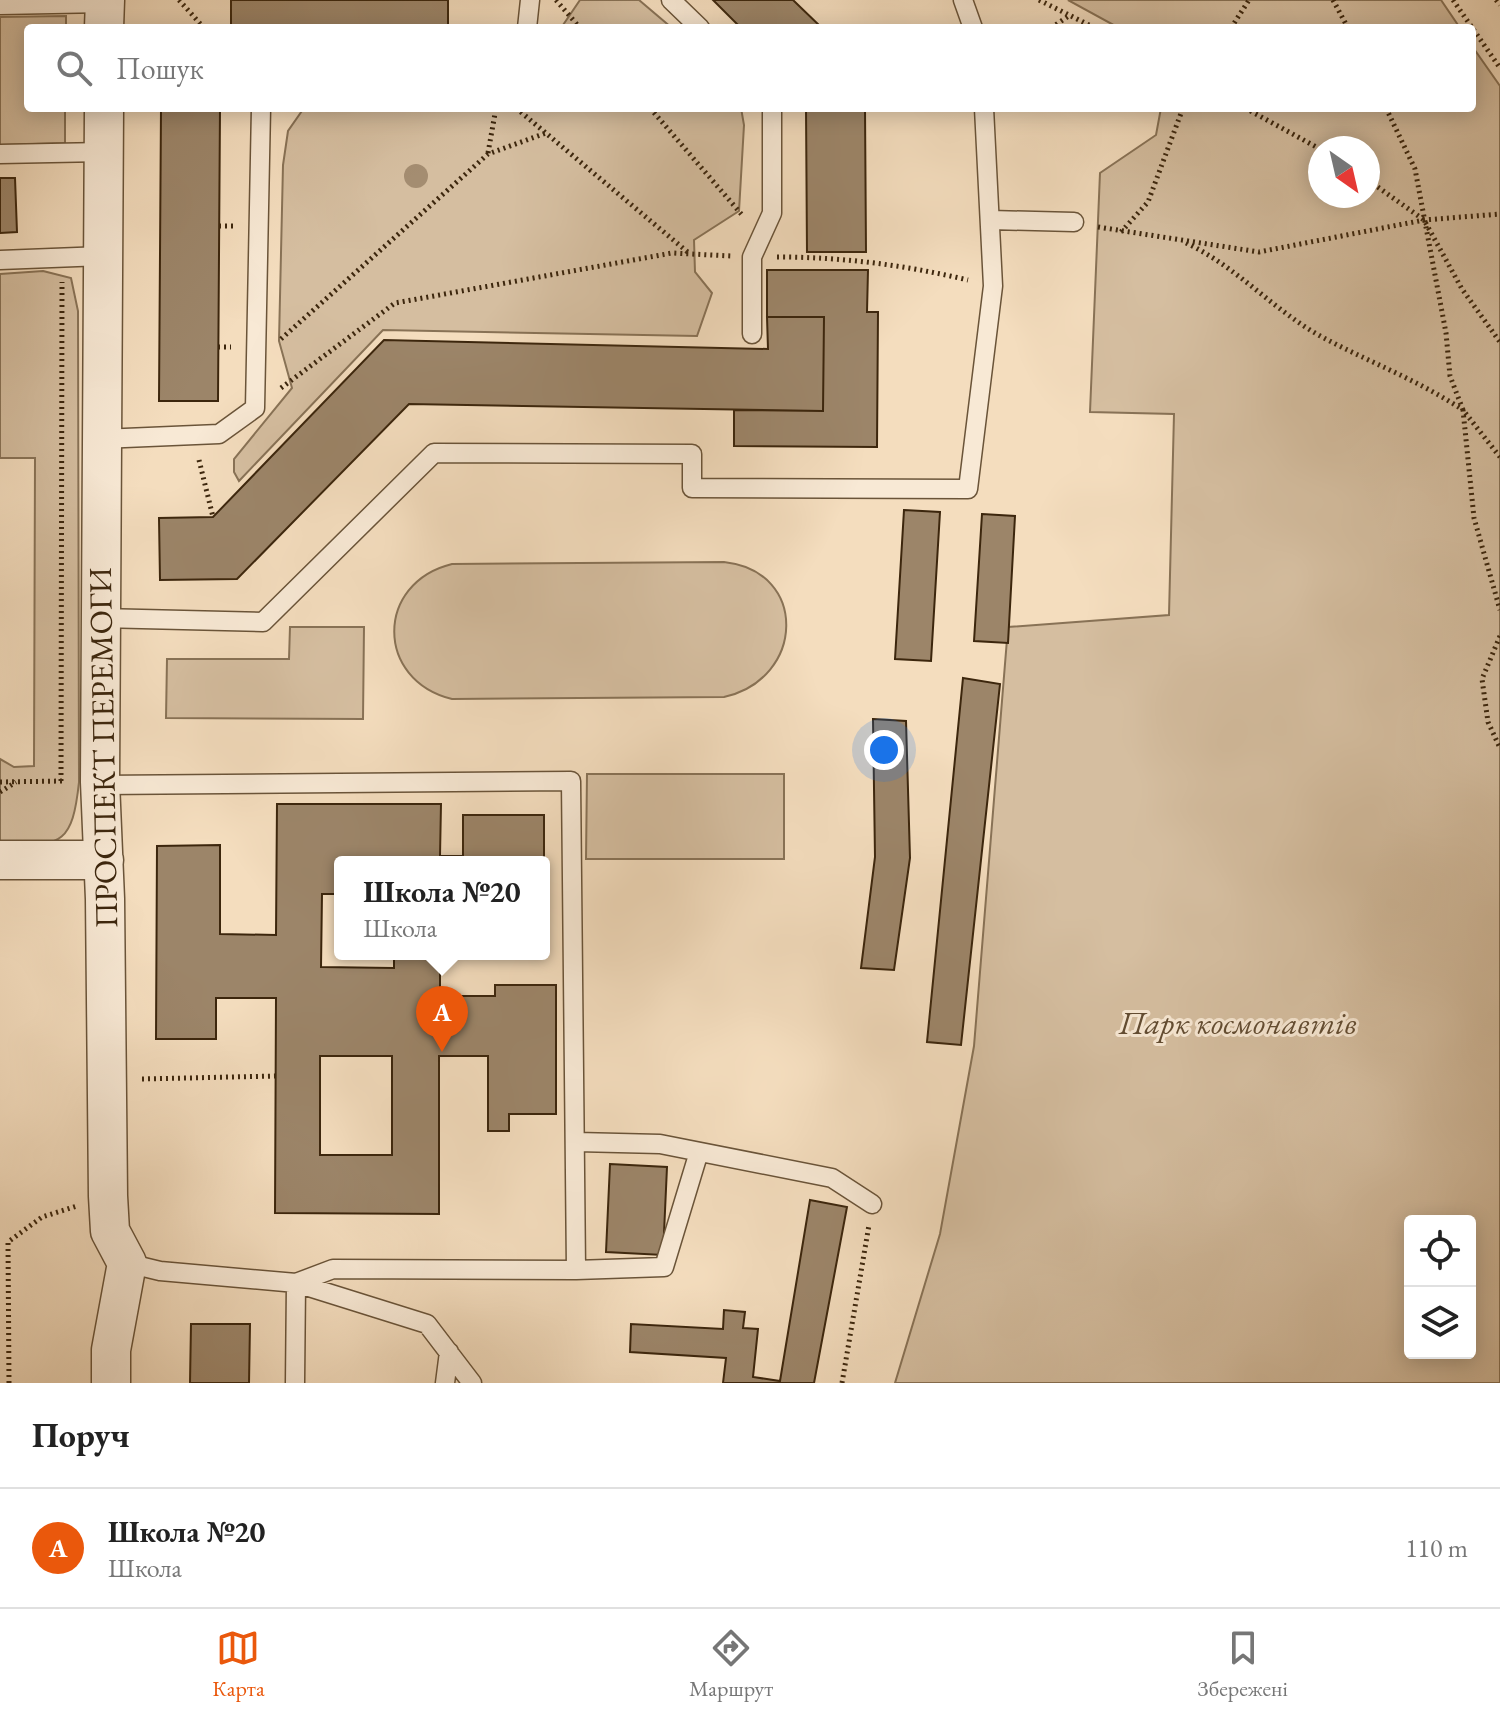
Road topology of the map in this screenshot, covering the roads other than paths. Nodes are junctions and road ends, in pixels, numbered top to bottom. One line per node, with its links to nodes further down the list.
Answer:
1 (530, 0): 6 (lane)
2 (671, 0): 7 (lane)
3 (963, 0): 8 (lane)
4 (0, 5): 5 (lane)
5 (105, 10)
6 (527, 24)
7 (696, 24)
8 (972, 24)
9 (104, 112): 13 (street, ПРОСПЕКТ ПЕРЕМОГИ)
10 (261, 112): 20 (lane)
11 (772, 112): 19 (lane)
12 (984, 112): 15 (lane)
13 (103, 152): 14 (lane); 17 (street, ПРОСПЕКТ ПЕРЕМОГИ)
14 (0, 154)
15 (991, 220): 16 (lane); 21 (lane)
16 (1074, 222)
17 (103, 256): 18 (lane); 20 (street, ПРОСПЕКТ ПЕРЕМОГИ)
18 (0, 260)
19 (752, 334)
20 (101, 439): 21 (street, ПРОСПЕКТ ПЕРЕМОГИ)
21 (100, 618): 22 (street, ПРОСПЕКТ ПЕРЕМОГИ)
22 (100, 785): 24 (street, ПРОСПЕКТ ПЕРЕМОГИ); 25 (lane)
23 (0, 860): 24 (street)
24 (104, 860): 28 (street, ПРОСПЕКТ ПЕРЕМОГИ)
25 (577, 1142): 26 (lane); 29 (lane)
26 (698, 1155): 27 (lane); 29 (lane)
27 (872, 1204)
28 (127, 1263): 30 (lane); 32 (street)
29 (576, 1270): 30 (lane)
30 (296, 1283): 31 (lane); 33 (lane)
31 (449, 1352): 34 (lane); 35 (lane)
32 (111, 1383)
33 (295, 1383)
34 (445, 1383)
35 (472, 1383)

